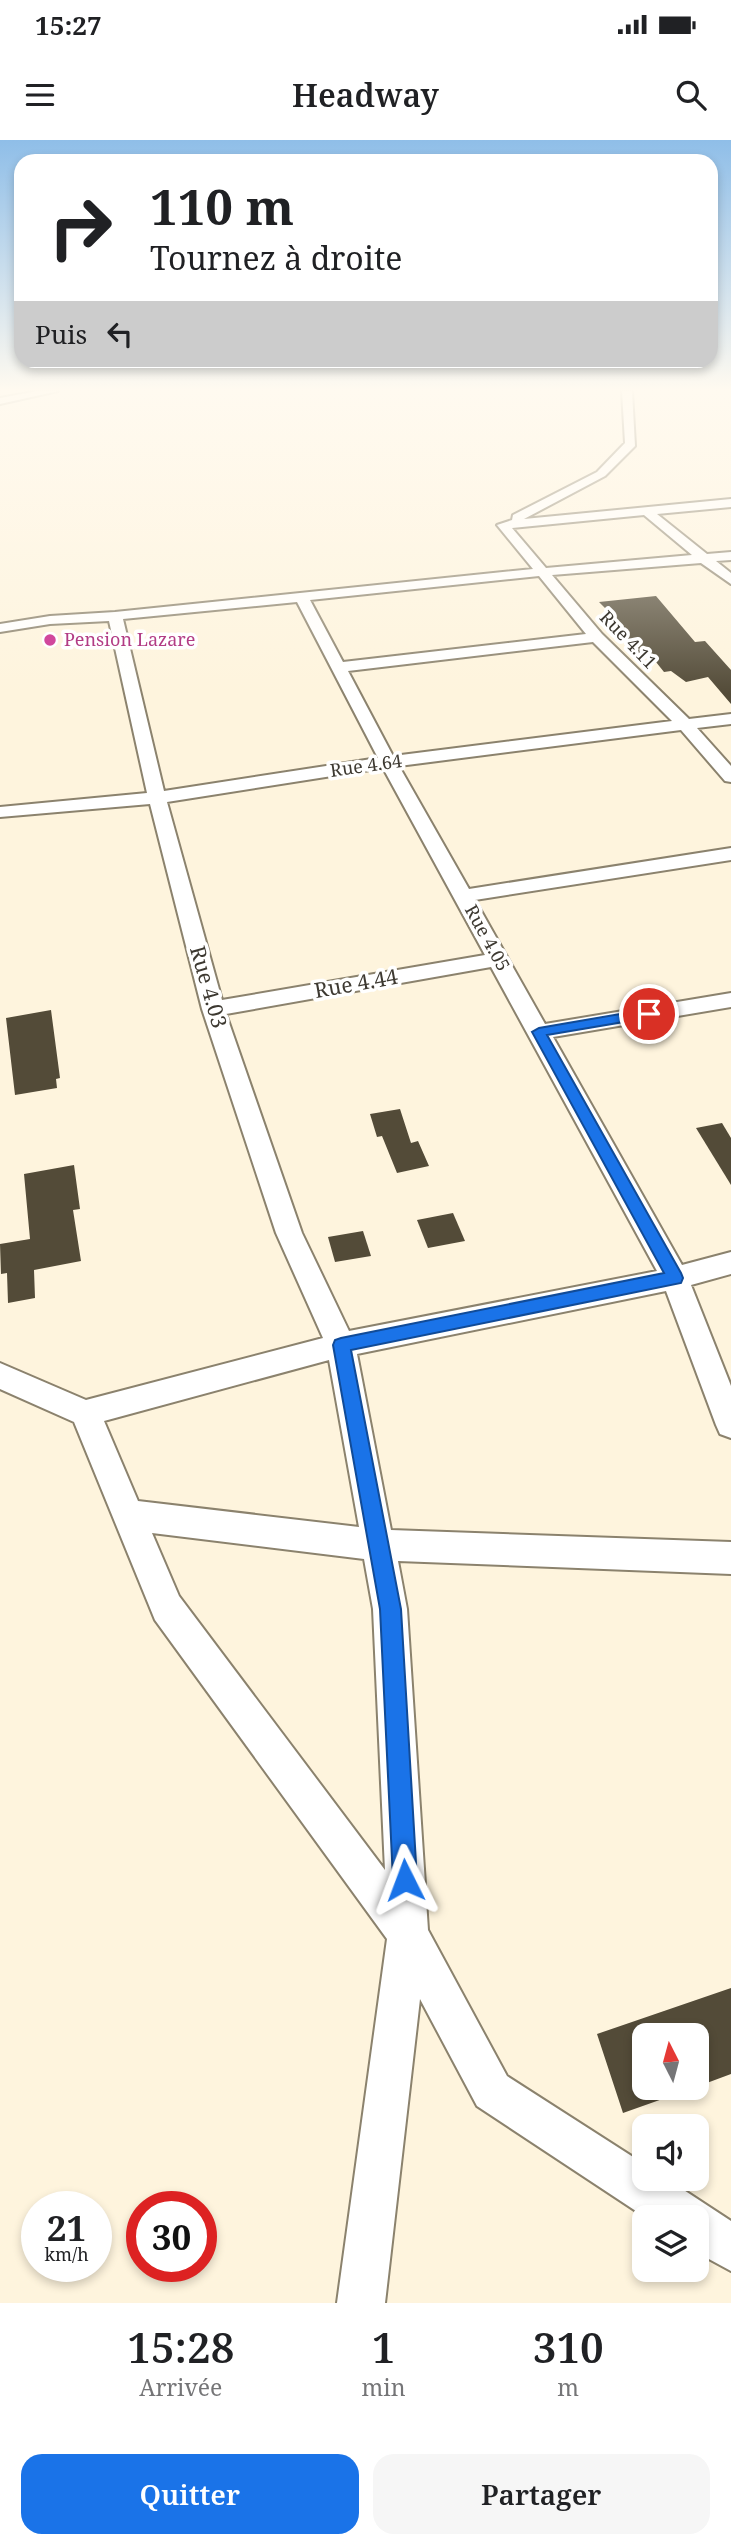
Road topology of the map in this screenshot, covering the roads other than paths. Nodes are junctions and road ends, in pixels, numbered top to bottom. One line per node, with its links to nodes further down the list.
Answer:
1 (567, 492): 4 (street)
2 (731, 503): 3 (street)
3 (646, 511): 4 (street); 6 (street)
4 (503, 525): 7 (street, Rue 4.11)
5 (731, 556): 6 (street)
6 (704, 558): 7 (street); 8 (street)
7 (543, 572): 9 (street); 12 (street, Rue 4.11)
8 (731, 580)
9 (301, 596): 10 (street); 13 (street, Rue 4.05)
10 (115, 616): 11 (street); 18 (street, Rue 4.03)
11 (0, 628)
12 (597, 637): 13 (street); 15 (street, Rue 4.11)
13 (339, 667): 16 (street, Rue 4.05)
14 (731, 719): 15 (street, Rue 4.64)
15 (685, 725): 16 (street, Rue 4.64); 17 (street, Rue 4.11)
16 (388, 762): 18 (street, Rue 4.64); 21 (street, Rue 4.05)
17 (731, 777)
18 (157, 798): 19 (street, Rue 4.64); 24 (street, Rue 4.03)
19 (0, 812)
20 (731, 854): 21 (street)
21 (463, 896): 22 (street, Rue 4.05)
22 (500, 959): 24 (street, Rue 4.44); 25 (street, Rue 4.05)
23 (731, 1000): 25 (street)
24 (213, 1009): 28 (street, Rue 4.03)
25 (539, 1032): 27 (street, Rue 4.05)
26 (731, 1263): 27 (street)
27 (675, 1278): 28 (street); 31 (street)
28 (341, 1345): 30 (street); 33 (street, Rue 4.03)
29 (0, 1376): 30 (street)
30 (85, 1413): 32 (street)
31 (731, 1425)
32 (127, 1515): 33 (street); 35 (street)
33 (379, 1545): 34 (street); 35 (street, Rue 4.03)
34 (731, 1558)
35 (408, 1934): 36 (street); 39 (street)
36 (667, 2205)
37 (709, 2234): 38 (street)
38 (731, 2248)
39 (361, 2303)

